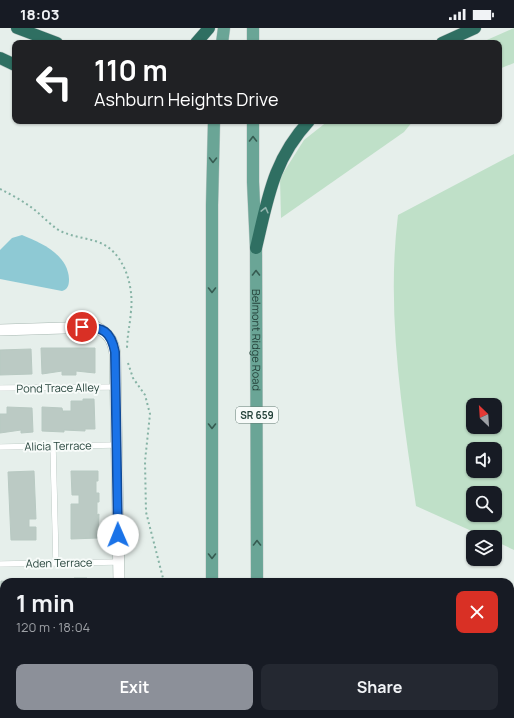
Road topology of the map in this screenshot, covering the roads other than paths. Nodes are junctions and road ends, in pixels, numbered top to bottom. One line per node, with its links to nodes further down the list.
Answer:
1 (17, 28): 6 (highway)
2 (209, 28): 7 (highway)
3 (224, 28): 8 (main road)
4 (253, 28): 9 (main road)
5 (475, 28): 10 (highway)
6 (49, 40)
7 (199, 40)
8 (222, 40)
9 (253, 40)
10 (449, 40)
11 (0, 58): 12 (highway)
12 (12, 64)
13 (214, 124): 27 (main road, one-way to 27)
14 (253, 124): 16 (main road, Belmont Ridge Road / SR 659, one-way to 14)
15 (307, 124): 16 (highway, one-way to 15)
16 (256, 248): 28 (main road, Belmont Ridge Road / SR 659, one-way to 16)
17 (0, 330): 18 (street)
18 (116, 387): 19 (lane, Pond Trace Alley); 20 (street)
19 (0, 388)
20 (116, 444): 21 (lane, Alicia Terrace); 23 (street)
21 (53, 446): 22 (lane, Alicia Terrace); 24 (lane)
22 (0, 447)
23 (118, 562): 24 (lane, Aden Terrace); 26 (street)
24 (56, 563): 25 (lane, Aden Terrace)
25 (0, 564)
26 (119, 578)
27 (212, 578)
28 (257, 578)

